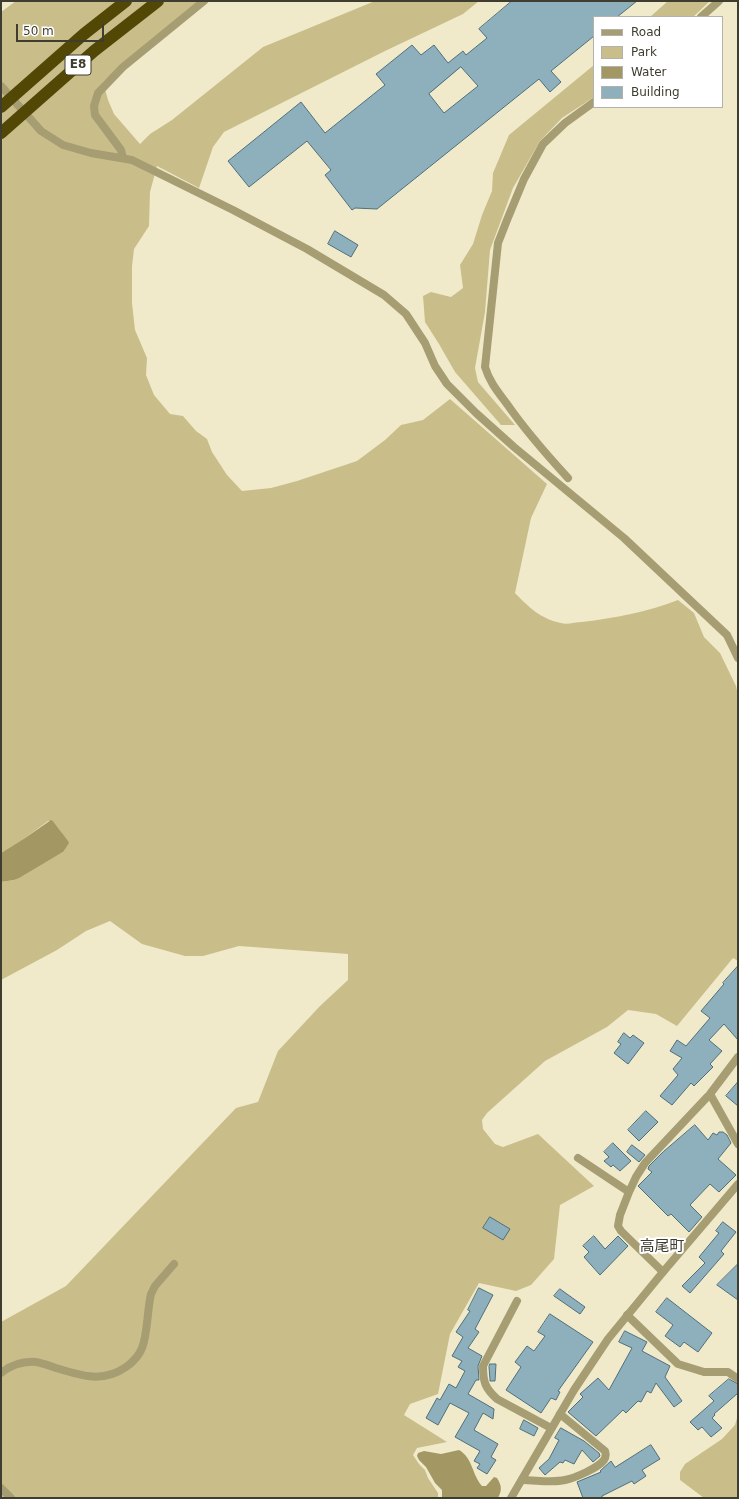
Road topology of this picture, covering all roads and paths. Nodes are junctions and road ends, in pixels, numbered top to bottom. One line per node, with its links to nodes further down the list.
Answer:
1 (126, 1): 8 (highway, E8)
2 (158, 1): 9 (highway, E8)
3 (204, 1): 10 (street)
4 (719, 1): 5 (street)
5 (702, 16)
6 (1, 86): 10 (street)
7 (593, 103): 11 (street)
8 (1, 107)
9 (1, 133)
10 (123, 158): 12 (street)
11 (568, 478)
12 (738, 658)
13 (738, 1057): 14 (street)
14 (710, 1094): 15 (street); 18 (street)
15 (738, 1144)
16 (578, 1158): 18 (street)
17 (738, 1184): 20 (street)
18 (628, 1192): 20 (street)
19 (174, 1264): 23 (street)
20 (663, 1272): 22 (street)
21 (517, 1301): 26 (street)
22 (627, 1315): 24 (street); 25 (street)
23 (1, 1372)
24 (738, 1379)
25 (560, 1414): 26 (street); 27 (street)
26 (552, 1428): 27 (street)
27 (522, 1480): 30 (street)
28 (1, 1488): 29 (street)
29 (11, 1498)
30 (511, 1498)

